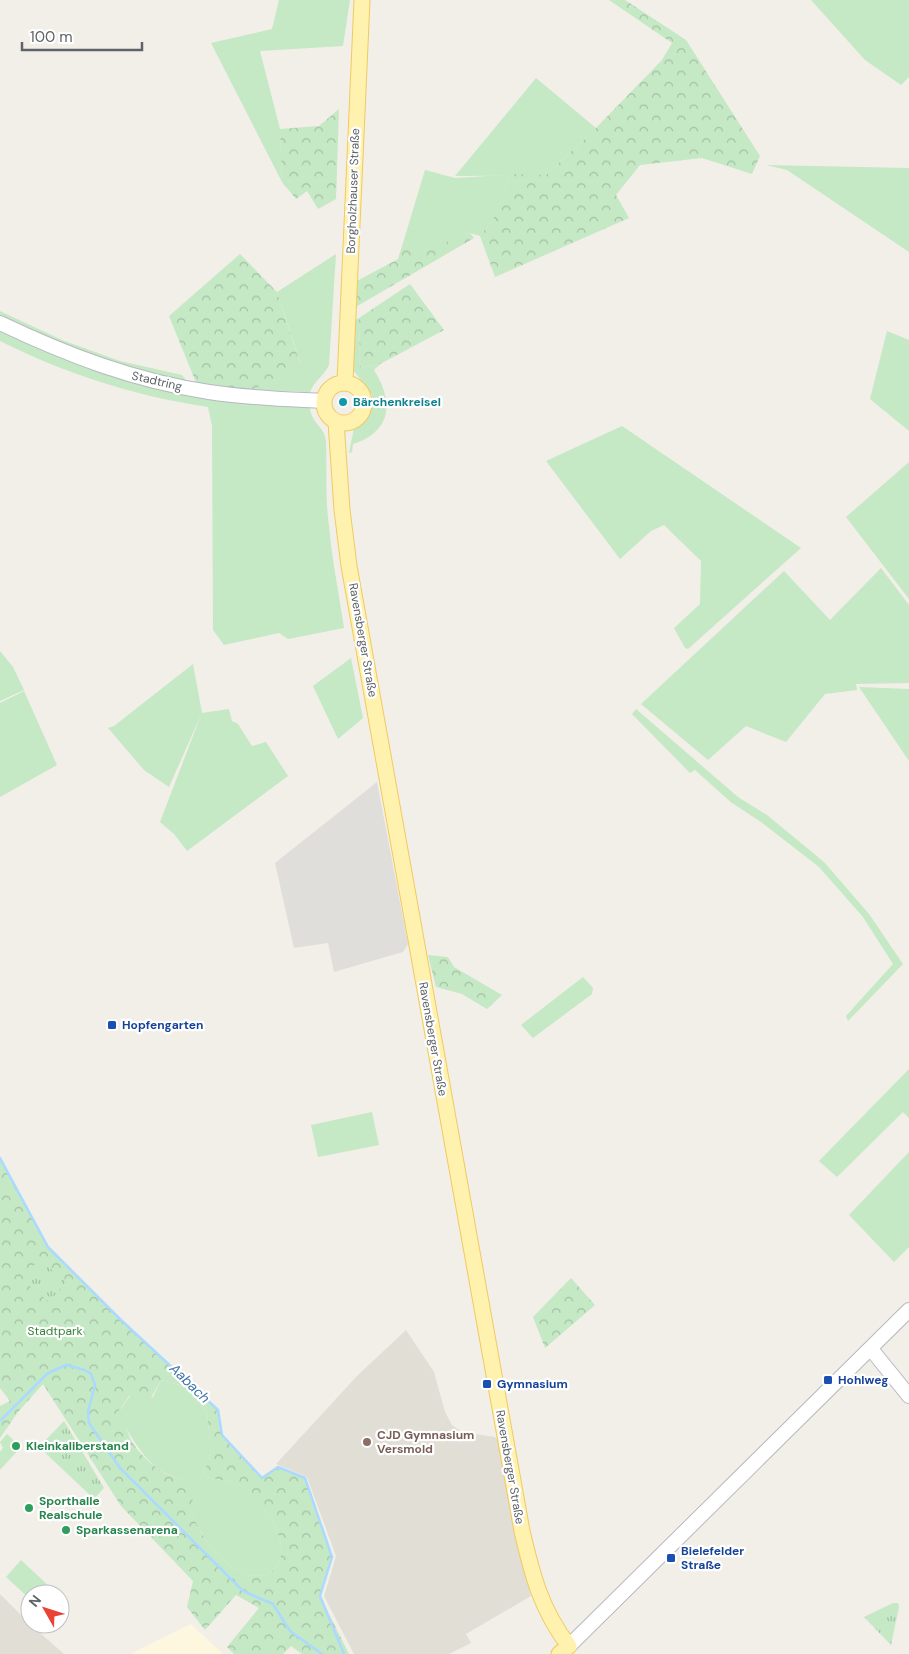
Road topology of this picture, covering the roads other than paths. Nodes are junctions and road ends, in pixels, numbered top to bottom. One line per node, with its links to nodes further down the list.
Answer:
1 (362, 0): 3 (main road, Borgholzhauser Straße)
2 (0, 323): 4 (main road, Stadtring)
3 (345, 382): 4 (main road); 5 (main road)
4 (324, 402): 5 (main road)
5 (342, 422): 9 (main road, Ravensberger Straße)
6 (909, 1310): 7 (main road)
7 (871, 1349): 8 (main road); 9 (main road)
8 (909, 1396)
9 (564, 1650)

